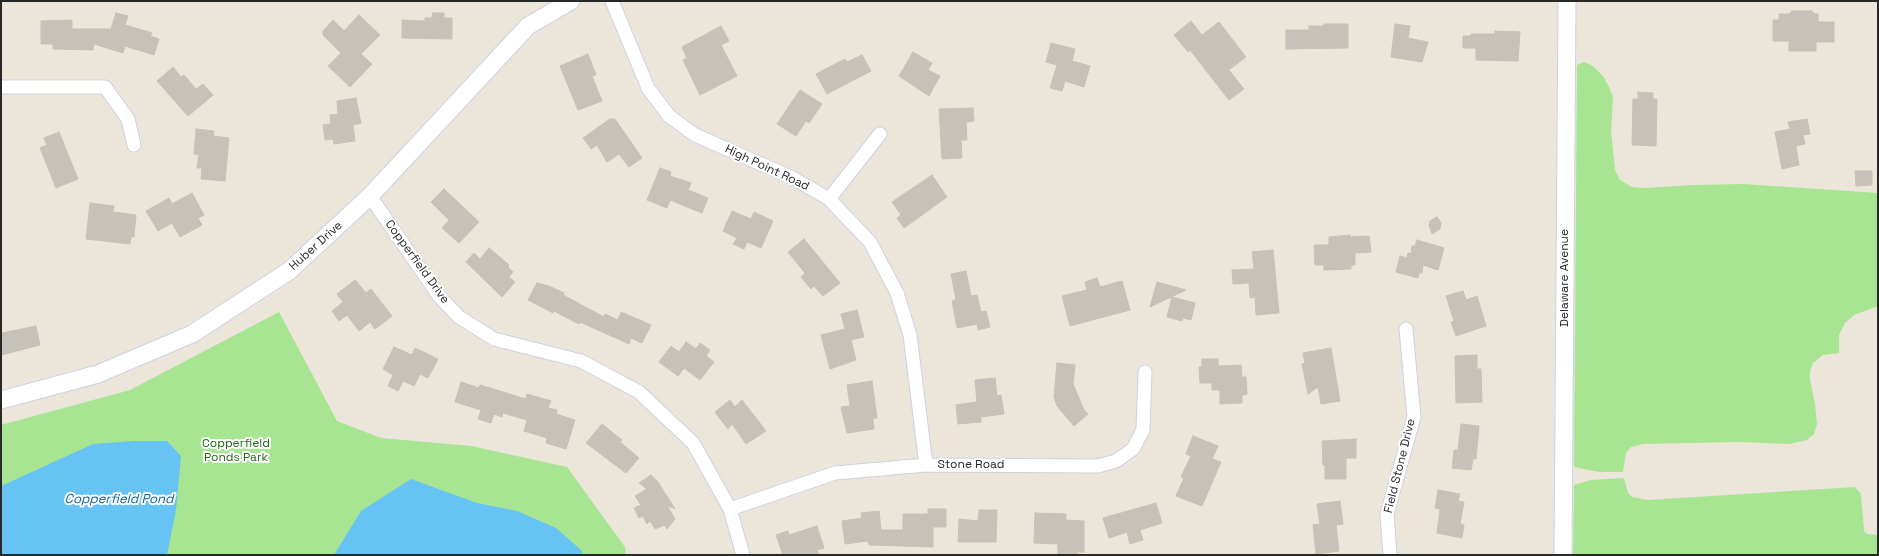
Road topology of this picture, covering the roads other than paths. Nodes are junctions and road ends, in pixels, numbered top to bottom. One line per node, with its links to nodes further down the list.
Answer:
1 (571, 1): 7 (street, Huber Drive)
2 (612, 1): 8 (street, High Point Road)
3 (1567, 1): 16 (street, Delaware Avenue)
4 (1, 87): 6 (street)
5 (880, 134): 8 (street)
6 (134, 145)
7 (370, 196): 11 (street, Huber Drive); 13 (street, Copperfield Drive)
8 (829, 199): 12 (street, High Point Road)
9 (1406, 328): 15 (street, Field Stone Drive)
10 (1145, 372): 12 (street, Stone Road)
11 (1, 400)
12 (926, 465): 13 (street, Stone Road)
13 (730, 509): 14 (street, Copperfield Drive)
14 (743, 555)
15 (1390, 555)
16 (1563, 555)

